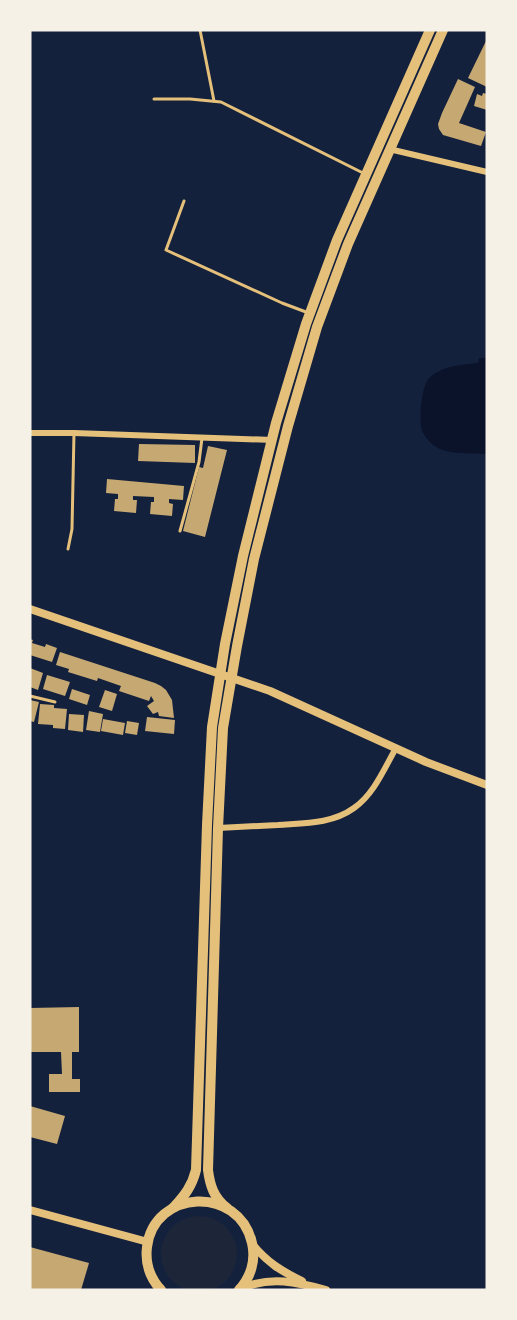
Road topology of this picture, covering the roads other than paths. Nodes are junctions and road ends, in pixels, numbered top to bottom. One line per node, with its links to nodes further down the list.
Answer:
1 (200, 30): 5 (lane)
2 (430, 30): 8 (highway)
3 (443, 30): 6 (highway)
4 (154, 99): 5 (lane)
5 (214, 101): 8 (lane)
6 (389, 149): 7 (street); 19 (highway)
7 (487, 172)
8 (366, 175): 10 (highway)
9 (184, 201): 10 (lane)
10 (310, 313): 14 (highway)
11 (30, 433): 12 (street)
12 (74, 433): 13 (street); 16 (lane)
13 (202, 438): 14 (street); 15 (lane)
14 (272, 440): 18 (highway)
15 (180, 531)
16 (68, 549)
17 (30, 609): 18 (street)
18 (220, 674): 19 (street); 25 (highway)
19 (231, 678): 22 (street); 24 (highway)
20 (30, 696): 21 (lane)
21 (55, 702)
22 (396, 748): 23 (street); 24 (street)
23 (487, 785)
24 (218, 828): 26 (highway)
25 (174, 1207): 26 (highway); 28 (highway)
26 (227, 1208): 29 (highway)
27 (30, 1210): 28 (street)
28 (148, 1242): 31 (highway)
29 (252, 1244): 30 (main road); 32 (highway)
30 (314, 1287): 32 (main road); 33 (main road)
31 (159, 1289)
32 (240, 1289)
33 (326, 1290)

